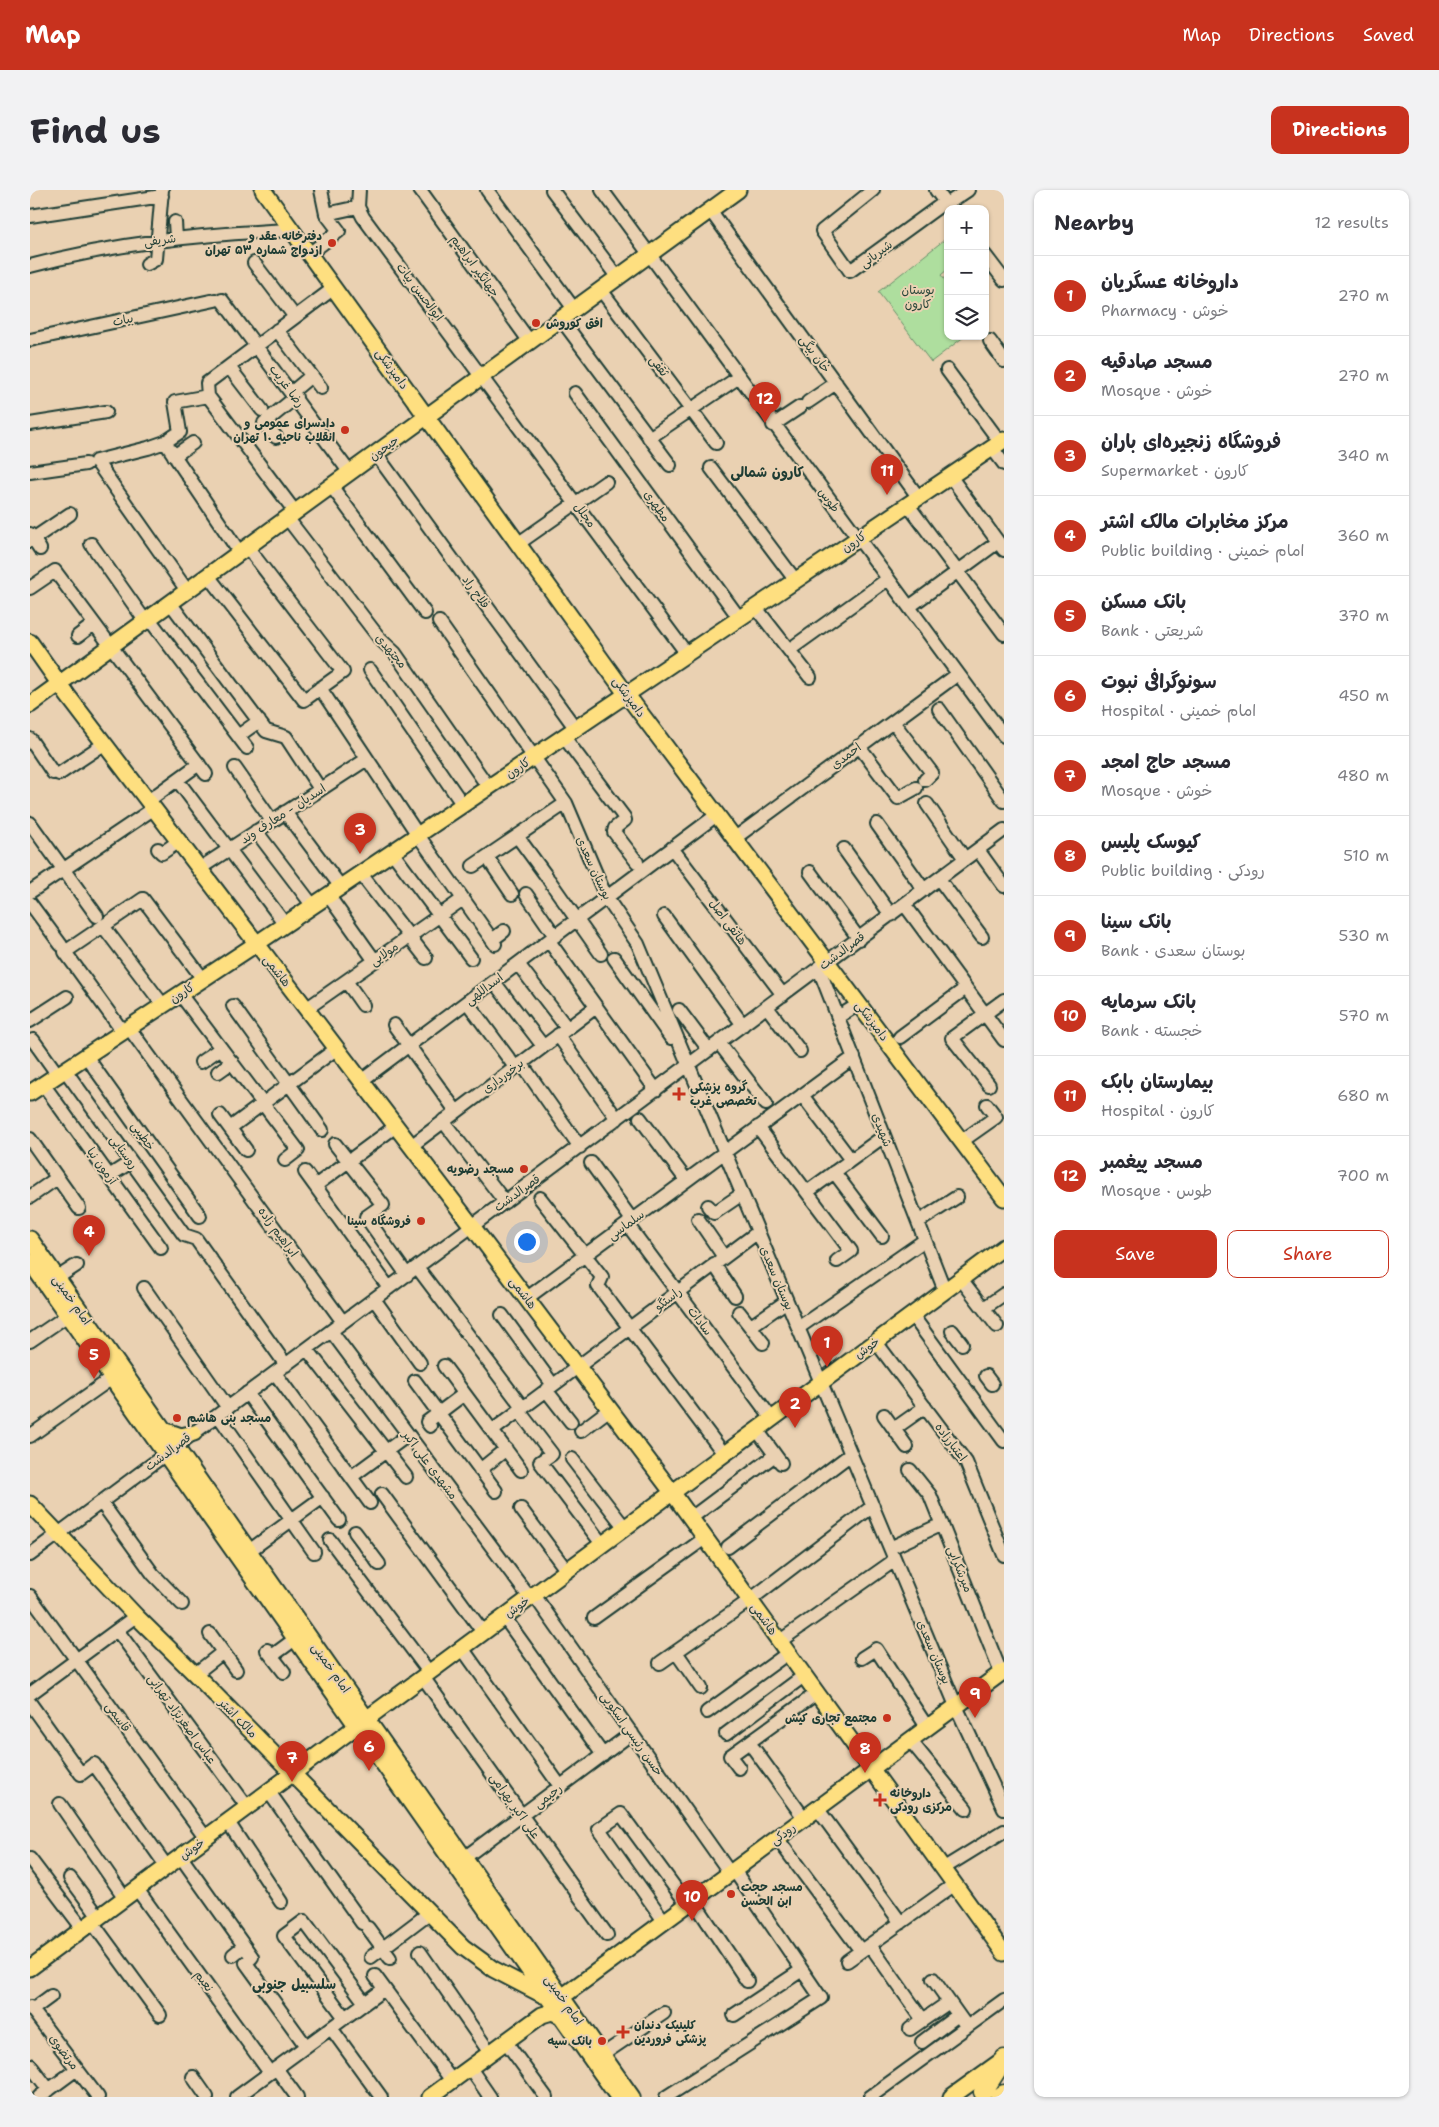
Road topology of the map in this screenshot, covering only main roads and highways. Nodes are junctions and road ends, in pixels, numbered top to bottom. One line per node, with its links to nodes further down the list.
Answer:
1 (263, 190): 3 (main road, دامپزشکی)
2 (738, 190): 3 (main road, جیحون)
3 (427, 417): 6 (main road, جیحون); 7 (main road, دامپزشکی)
4 (999, 443): 7 (main road, کارون)
5 (30, 642): 6 (main road, هاشمی)
6 (60, 685): 8 (main road, جیحون); 9 (main road, هاشمی)
7 (627, 695): 9 (main road, کارون); 11 (main road, دامپزشکی)
8 (30, 705)
9 (256, 944): 10 (main road, کارون); 18 (main road, هاشمی)
10 (34, 1089)
11 (1004, 1198)
12 (30, 1240): 15 (main road, امام خمینی)
13 (1004, 1247): 18 (main road, خوش)
14 (31, 1267): 17 (main road, امام خمینی)
15 (164, 1430): 16 (main road); 17 (main road, امام خمینی)
16 (194, 1433)
17 (170, 1450): 21 (main road, امام خمینی); 21 (main road, امام خمینی)
18 (672, 1492): 21 (main road, خوش); 22 (main road, هاشمی)
19 (30, 1504): 23 (main road, مالک اشتر)
20 (1003, 1672): 22 (main road, رودکی)
21 (362, 1723): 23 (main road, خوش); 24 (main road, امام خمینی)
22 (872, 1768): 25 (main road, هاشمی); 28 (main road, رودکی)
23 (293, 1774): 26 (main road, خوش); 27 (main road, مالک اشتر)
24 (446, 1842): 27 (main road, امام خمینی); 28 (main road, امام خمینی)
25 (1004, 1953)
26 (30, 1968)
27 (546, 1996): 29 (main road, امام خمینی)
28 (562, 1997): 32 (main road, امام خمینی)
29 (561, 2016): 32 (main road, امام خمینی); 35 (main road)
30 (1004, 2059): 33 (highway); 38 (main road)
31 (1004, 2076): 33 (highway)
32 (617, 2091): 36 (main road, امام خمینی); 37 (main road)
33 (980, 2094)
34 (1004, 2094): 39 (highway)
35 (431, 2097)
36 (632, 2097)
37 (637, 2097)
38 (951, 2097)
39 (1000, 2097)

